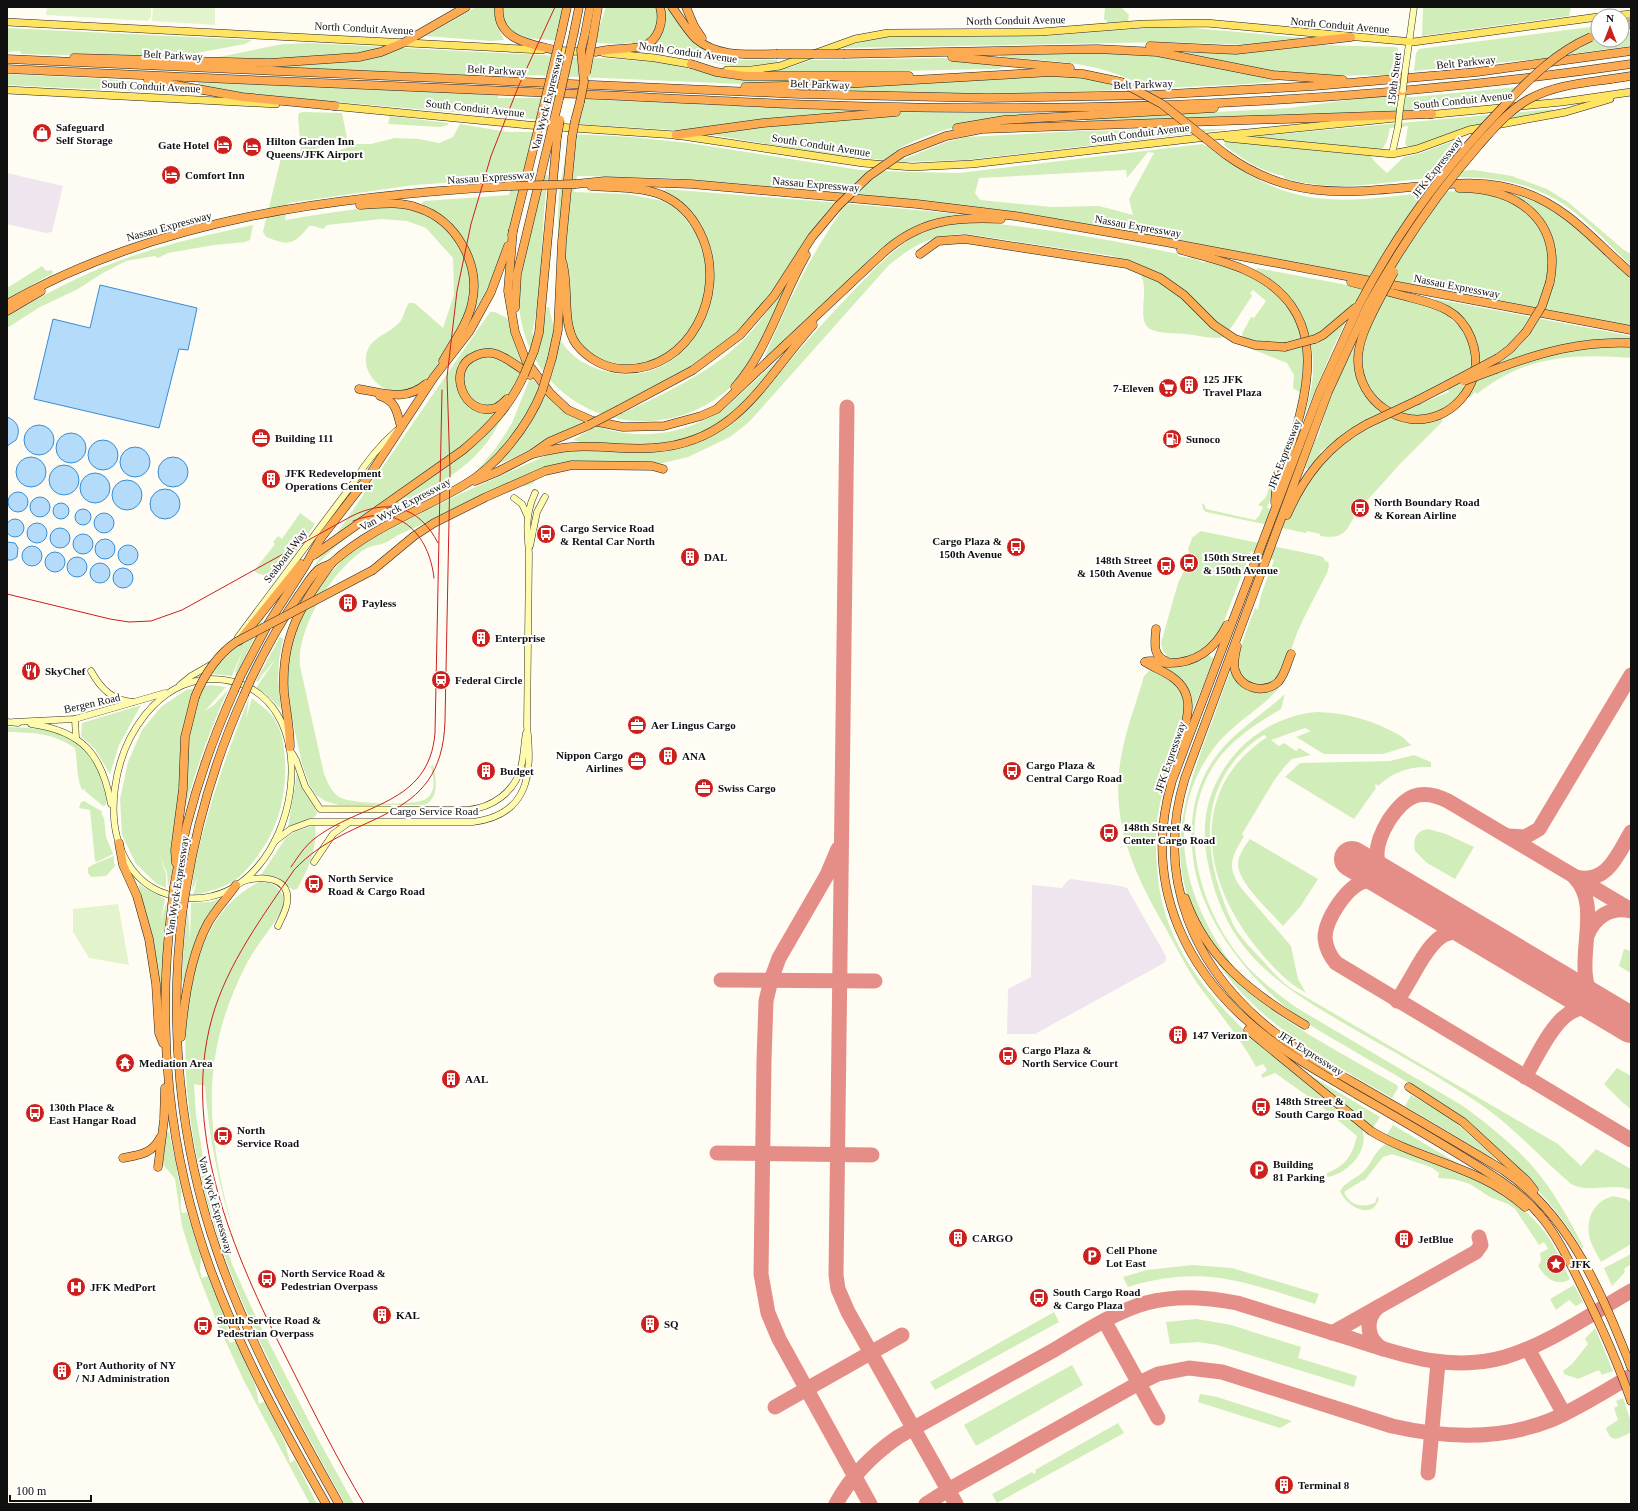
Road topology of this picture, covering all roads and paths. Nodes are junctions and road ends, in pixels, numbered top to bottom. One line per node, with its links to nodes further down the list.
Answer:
1 (466, 7): 17 (highway)
2 (499, 7): 21 (highway)
3 (567, 7): 53 (highway, bridge)
4 (579, 7): 44 (highway, Van Wyck Expressway, bridge)
5 (590, 7): 35 (highway, Van Wyck Expressway, bridge)
6 (598, 7): 14 (highway)
7 (603, 7): 14 (highway)
8 (660, 7): 23 (highway)
9 (672, 7): 19 (highway)
10 (686, 7): 19 (highway)
11 (1414, 7): 18 (street, 150th Street)
12 (1590, 18): 18 (main road, North Conduit Avenue)
13 (7, 22): 17 (main road, North Conduit Avenue)
14 (594, 33): 35 (highway, bridge)
15 (1351, 37): 18 (main road, North Conduit Avenue); 20 (highway); 27 (main road, North Conduit Avenue)
16 (1590, 38): 62 (highway, JFK Expressway, bridge)
17 (405, 42): 21 (main road, North Conduit Avenue); 26 (highway)
18 (1409, 42): 47 (street, 150th Street, bridge)
19 (711, 47): 24 (highway, bridge)
20 (1097, 49): 24 (highway); 34 (highway)
21 (555, 50): 23 (main road, North Conduit Avenue)
22 (1631, 51): 34 (highway, Belt Parkway)
23 (596, 52): 27 (main road, North Conduit Avenue)
24 (902, 53): 33 (highway)
25 (7, 59): 26 (highway, Belt Parkway)
26 (41, 60): 36 (highway, Belt Parkway)
27 (691, 64): 32 (highway)
28 (1631, 64): 39 (highway, Belt Parkway)
29 (7, 69): 30 (highway, Belt Parkway)
30 (114, 74): 40 (highway); 41 (highway, Belt Parkway)
31 (1631, 76): 62 (highway, JFK Expressway, bridge)
32 (956, 78): 33 (highway); 36 (highway)
33 (1112, 79): 49 (highway, bridge)
34 (1386, 81): 36 (highway, Belt Parkway)
35 (584, 82): 57 (highway, Van Wyck Expressway, bridge)
36 (661, 88)
37 (7, 90): 40 (main road, South Conduit Avenue)
38 (1630, 93): 42 (main road, South Conduit Avenue); 47 (main road)
39 (1275, 100): 41 (highway, Belt Parkway); 46 (highway)
40 (335, 106): 43 (main road, South Conduit Avenue)
41 (928, 108): 43 (highway)
42 (1432, 114): 45 (main road, South Conduit Avenue); 46 (highway)
43 (676, 135): 45 (main road, South Conduit Avenue)
44 (553, 137): 69 (highway, bridge); 70 (highway, Van Wyck Expressway)
45 (1207, 137): 47 (main road)
46 (902, 153): 50 (highway, bridge)
47 (1392, 154)
48 (576, 184): 51 (highway, Nassau Expressway, bridge); 52 (highway, Nassau Expressway); 57 (highway)
49 (1406, 188): 59 (highway); 68 (highway, bridge)
50 (838, 206): 71 (highway); 73 (highway, bridge)
51 (306, 207): 58 (highway, Nassau Expressway); 66 (highway)
52 (1044, 220): 54 (highway, Nassau Expressway); 60 (highway)
53 (513, 230): 66 (highway, Van Wyck Expressway); 67 (highway)
54 (1150, 239): 56 (highway, Nassau Expressway); 80 (highway)
55 (920, 254): 62 (highway, bridge)
56 (1257, 259): 62 (highway); 64 (highway, Nassau Expressway)
57 (562, 261): 70 (highway, Van Wyck Expressway, bridge)
58 (85, 265): 61 (highway, Nassau Expressway); 63 (highway)
59 (1631, 273)
60 (846, 289): 71 (highway); 73 (highway)
61 (7, 304)
62 (1368, 306): 80 (highway, JFK Expressway)
63 (7, 311)
64 (1631, 330)
65 (1631, 342): 68 (highway, bridge)
66 (434, 377): 72 (highway, Van Wyck Expressway); 72 (highway)
67 (540, 381): 69 (highway); 70 (highway)
68 (1447, 386): 80 (highway, bridge)
69 (517, 390): 84 (highway)
70 (546, 392): 71 (highway); 75 (highway, Van Wyck Expressway)
71 (693, 418)
72 (401, 427): 81 (highway, Van Wyck Expressway); 90 (street, Seaboard Way)
73 (532, 454): 75 (highway)
74 (663, 469): 108 (highway, bridge)
75 (465, 485): 85 (highway, Van Wyck Expressway)
76 (535, 493): 79 (street, Cargo Service Road)
77 (545, 497): 82 (street, Cargo Service Road)
78 (514, 498): 79 (street)
79 (527, 514): 82 (street, Cargo Service Road)
80 (1280, 516): 83 (highway); 83 (highway, JFK Expressway)
81 (321, 538): 84 (highway, Van Wyck Expressway); 90 (highway)
82 (529, 553): 98 (street, Cargo Service Road)
83 (1264, 553): 86 (highway, JFK Expressway); 87 (highway, JFK Expressway)
84 (311, 556): 108 (highway, Van Wyck Expressway, bridge)
85 (332, 563): 100 (highway); 115 (highway, Van Wyck Expressway, bridge)
86 (1245, 588): 91 (highway); 104 (highway, JFK Expressway)
87 (1244, 614): 89 (highway); 102 (highway, JFK Expressway)
88 (1156, 629): 91 (highway)
89 (1291, 654)
90 (222, 656): 93 (street, Seaboard Way)
91 (1173, 663): 104 (highway)
92 (91, 671): 94 (street)
93 (175, 689): 94 (street, Bergen Road); 100 (street); 101 (street)
94 (139, 702): 95 (street, Bergen Road)
95 (75, 719): 97 (street, Bergen Road); 99 (street)
96 (7, 722): 97 (street, Bergen Road)
97 (14, 722): 99 (street, Bergen Road)
98 (527, 726): 100 (street, Cargo Service Road); 103 (street, Cargo Service Road)
99 (76, 738): 101 (street, Bergen Road)
100 (290, 749): 105 (street)
101 (114, 809): 106 (street)
102 (1175, 818): 112 (highway); 120 (highway, JFK Expressway)
103 (351, 821): 105 (street, Cargo Service Road); 107 (street)
104 (1162, 831): 111 (highway, JFK Expressway)
105 (274, 842): 109 (street)
106 (119, 843): 109 (street); 113 (highway)
107 (314, 862)
108 (177, 872): 113 (highway, Van Wyck Expressway, bridge)
109 (237, 884): 110 (street); 115 (highway)
110 (278, 926)
111 (1186, 947): 121 (highway, JFK Expressway); 121 (highway)
112 (1305, 1025)
113 (166, 1050): 114 (highway, Van Wyck Expressway)
114 (166, 1059): 117 (highway); 124 (highway, Van Wyck Expressway)
115 (179, 1070): 125 (highway, Van Wyck Expressway)
116 (1409, 1087): 120 (highway)
117 (162, 1134): 118 (highway); 119 (highway)
118 (123, 1158)
119 (158, 1167)
120 (1549, 1210): 122 (highway, JFK Expressway)
121 (1566, 1254): 123 (highway, JFK Expressway)
122 (1631, 1367)
123 (1631, 1400)
124 (326, 1504)
125 (339, 1504)

